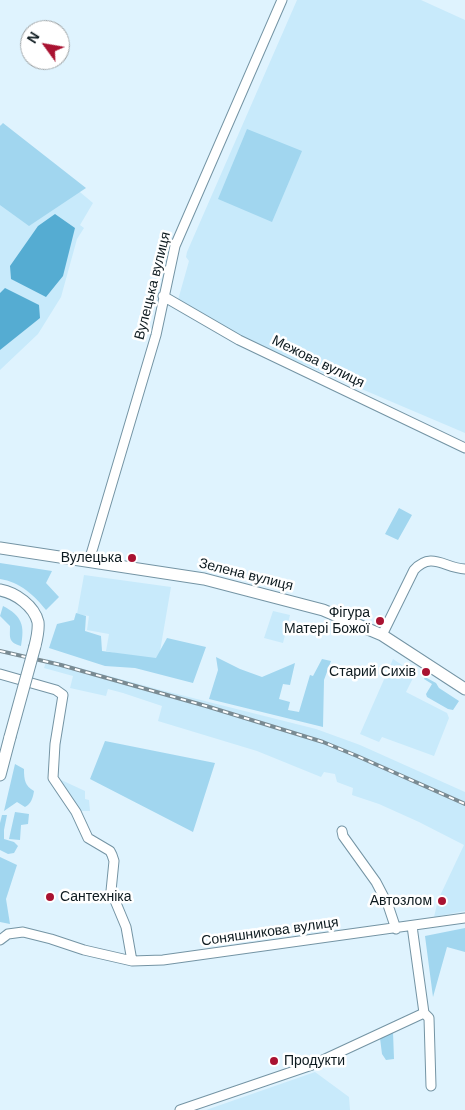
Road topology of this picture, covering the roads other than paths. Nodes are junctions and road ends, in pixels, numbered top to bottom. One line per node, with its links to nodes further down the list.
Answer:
1 (282, 0): 2 (street, Вулецька вулиця)
2 (163, 296): 3 (street, Межова вулиця); 5 (street, Вулецька вулиця)
3 (465, 448)
4 (0, 548): 5 (main road, Зелена вулиця)
5 (89, 562): 8 (main road, Зелена вулиця)
6 (465, 569): 8 (street)
7 (0, 590): 11 (main road, bridge)
8 (382, 635): 10 (main road, Зелена вулиця)
9 (0, 674): 17 (street)
10 (465, 689)
11 (0, 776)
12 (342, 831): 15 (street)
13 (465, 918): 14 (street, Соняшникова вулиця)
14 (412, 926): 15 (street, Соняшникова вулиця); 18 (street)
15 (396, 929): 17 (street, Соняшникова вулиця)
16 (0, 940): 17 (street, Соняшникова вулиця)
17 (132, 961)
18 (424, 1013): 19 (street); 20 (street)
19 (431, 1086)
20 (180, 1110)

